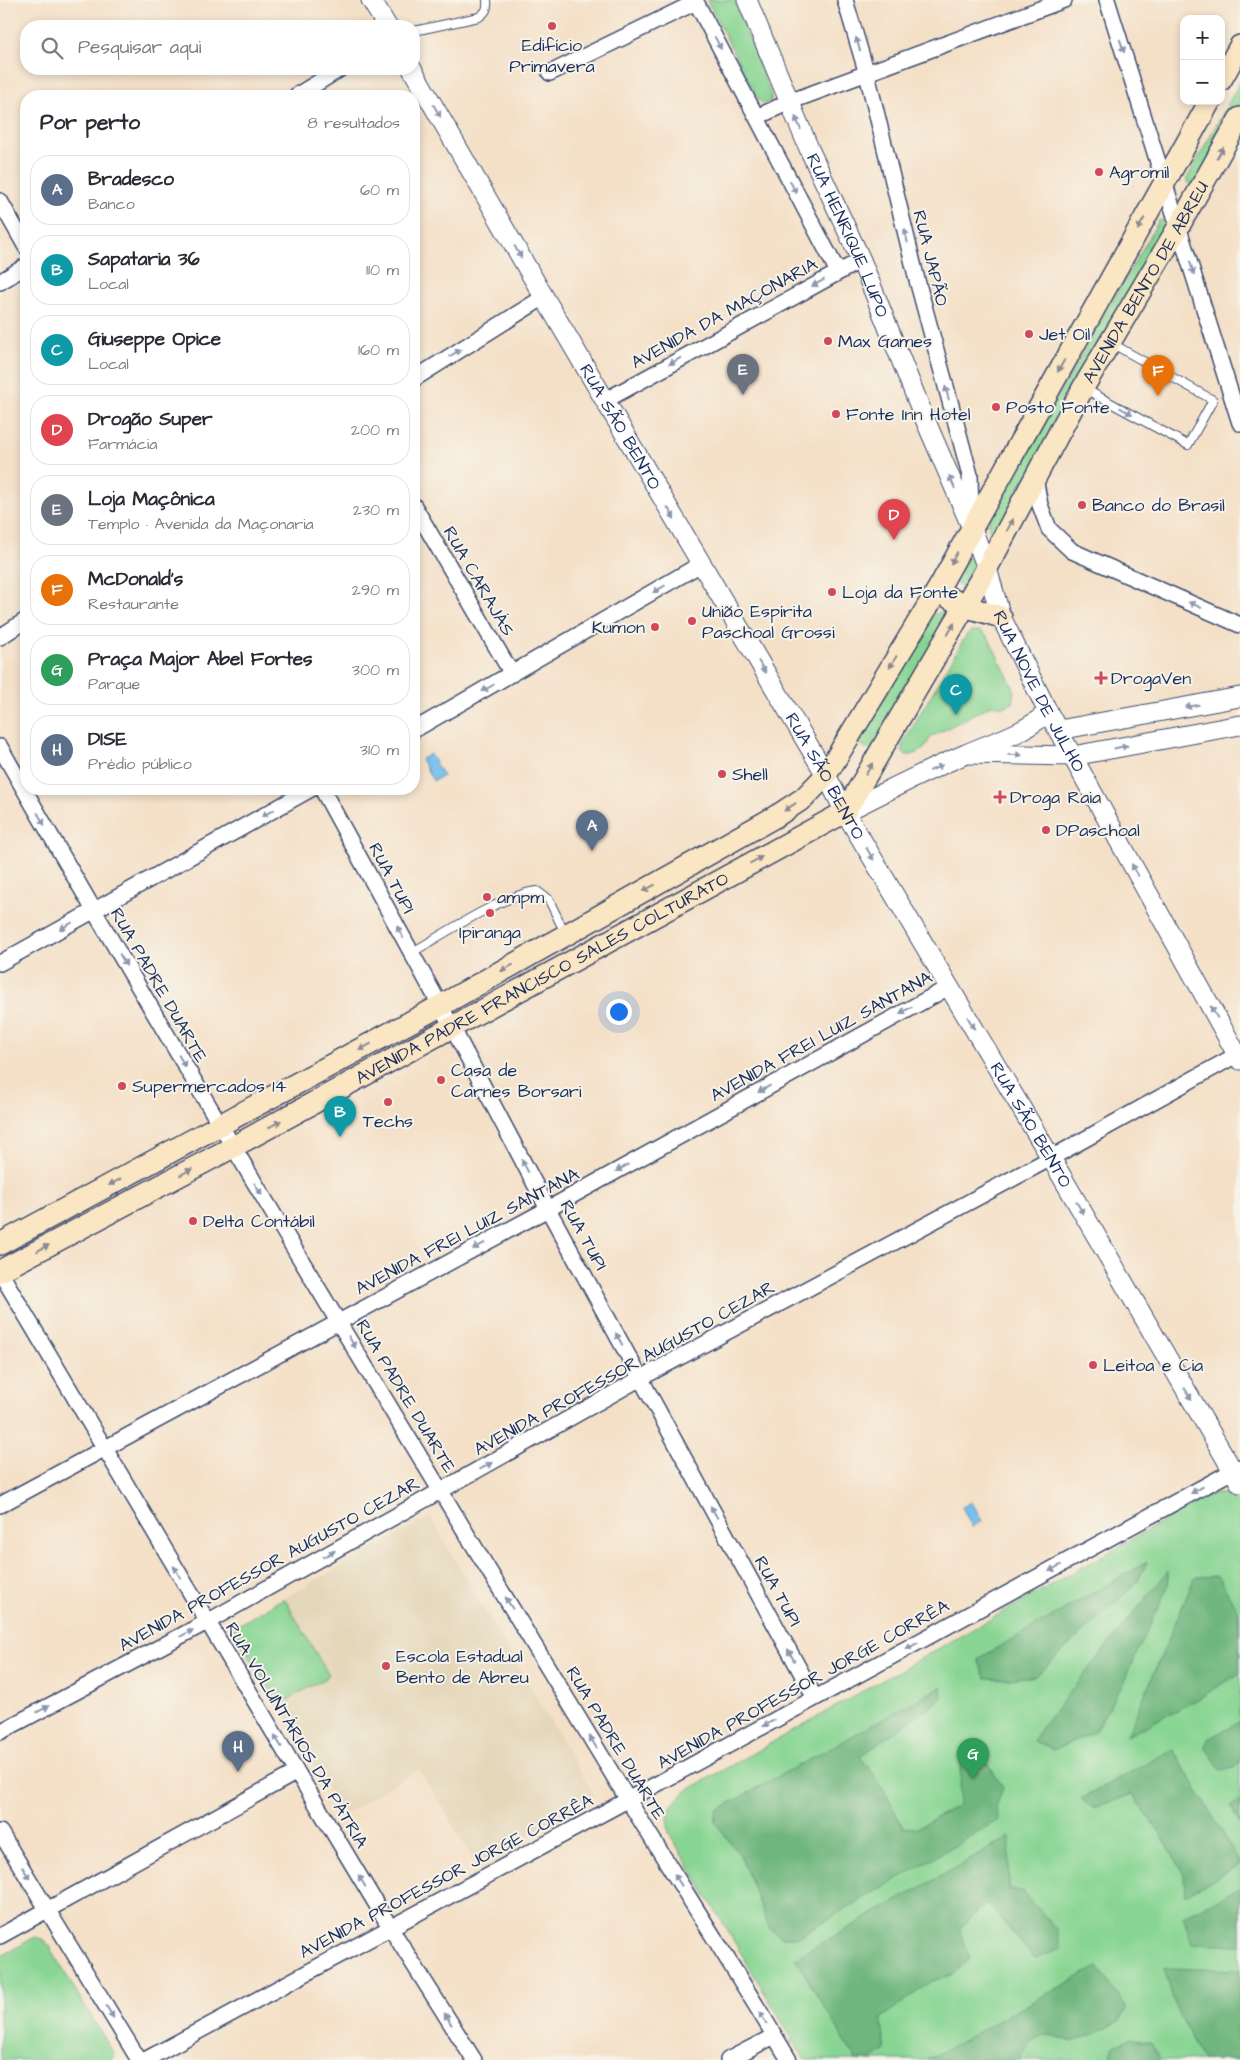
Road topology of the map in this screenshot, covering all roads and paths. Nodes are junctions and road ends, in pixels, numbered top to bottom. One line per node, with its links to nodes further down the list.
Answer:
1 (371, 0): 8 (street)
2 (487, 0): 9 (lane)
3 (748, 0): 17 (street, RUA HENRIQUE LUPO)
4 (845, 0): 13 (street, RUA JAPÃO, one-way to 4)
5 (1064, 0): 13 (street)
6 (1107, 0): 21 (street, one-way to 21)
7 (695, 1): 11 (street); 19 (street, one-way to 19)
8 (384, 20)
9 (420, 30)
10 (1240, 46): 12 (main road)
11 (550, 73)
12 (1225, 73)
13 (867, 74): 17 (street); 37 (street, RUA JAPÃO, one-way to 13)
14 (330, 75): 16 (street)
15 (415, 75): 29 (street, RUA SÃO BENTO, one-way to 29)
16 (306, 90)
17 (789, 102): 19 (street); 25 (street, RUA HENRIQUE LUPO, one-way to 17)
18 (1208, 105): 21 (main road, AVENIDA BENTO DE ABREU)
19 (757, 117): 27 (street, one-way to 27)
20 (1240, 118): 23 (main road, AVENIDA BENTO DE ABREU, one-way to 20)
21 (1165, 182): 23 (street); 37 (main road, AVENIDA BENTO DE ABREU, one-way to 37)
22 (0, 201): 24 (street)
23 (1179, 226): 30 (main road, AVENIDA BENTO DE ABREU); 34 (street, one-way to 34)
24 (20, 237)
25 (861, 260): 27 (street, AVENIDA DA MAÇONARIA); 37 (street, RUA HENRIQUE LUPO, one-way to 25)
26 (20, 270): 28 (street)
27 (838, 272): 33 (street, AVENIDA DA MAÇONARIA, one-way to 33)
28 (0, 282)
29 (544, 297): 31 (street, one-way to 29); 33 (street, RUA SÃO BENTO)
30 (1110, 342): 32 (main road, AVENIDA BENTO DE ABREU); 32 (lane, one-way to 30)
31 (420, 375)
32 (1083, 388): 35 (main road, AVENIDA BENTO DE ABREU)
33 (606, 400): 38 (street, RUA SÃO BENTO, one-way to 38)
34 (1240, 423)
35 (1035, 478): 39 (main road, AVENIDA BENTO DE ABREU, one-way to 35); 44 (street, one-way to 35)
36 (420, 516): 46 (street, RUA CARAJÁS)
37 (971, 526): 39 (street, RUA NOVE DE JULHO); 40 (main road, AVENIDA BENTO DE ABREU, one-way to 40)
38 (701, 564): 46 (street, one-way to 46); 55 (street, RUA SÃO BENTO, one-way to 55)
39 (987, 568): 41 (main road, AVENIDA BENTO DE ABREU); 42 (street, RUA NOVE DE JULHO)
40 (936, 591): 41 (main road); 55 (main road, AVENIDA BENTO DE ABREU, one-way to 55)
41 (964, 606): 42 (main road); 60 (main road, AVENIDA BENTO DE ABREU, one-way to 41)
42 (1001, 617): 48 (street, RUA NOVE DE JULHO)
43 (20, 624): 45 (street)
44 (1240, 625)
45 (0, 637)
46 (512, 674): 50 (street, one-way to 50)
47 (1240, 697): 51 (street, one-way to 51)
48 (1048, 712): 51 (street, RUA NOVE DE JULHO); 53 (street)
49 (1240, 725): 54 (street, one-way to 49)
50 (420, 727)
51 (1059, 730): 54 (street, RUA NOVE DE JULHO)
52 (0, 747): 56 (street, RUA PADRE DUARTE, one-way to 56)
53 (966, 754): 54 (street, one-way to 54); 60 (street, one-way to 53)
54 (1073, 756): 68 (street, RUA NOVE DE JULHO, one-way to 54)
55 (826, 775): 60 (street, RUA SÃO BENTO); 62 (main road, AVENIDA PADRE FRANCISCO SALES COLTURATO, one-way to 62)
56 (20, 782)
57 (28, 795): 61 (street, RUA PADRE DUARTE, one-way to 61)
58 (300, 795): 61 (street, one-way to 61)
59 (325, 795): 63 (street, RUA TUPI, one-way to 59)
60 (845, 812): 65 (street, RUA SÃO BENTO, one-way to 65); 67 (main road, AVENIDA PADRE FRANCISCO SALES COLTURATO, one-way to 60)
61 (94, 911): 64 (street, one-way to 64); 69 (street, RUA PADRE DUARTE, one-way to 69)
62 (566, 935): 63 (lane); 66 (main road, AVENIDA PADRE FRANCISCO SALES COLTURATO, one-way to 66)
63 (411, 953): 66 (street, RUA TUPI)
64 (0, 963)
65 (948, 987): 71 (street, RUA SÃO BENTO, one-way to 71); 72 (street, AVENIDA FREI LUIZ SANTANA, one-way to 72)
66 (440, 1006): 67 (street, RUA TUPI); 69 (main road, AVENIDA PADRE FRANCISCO SALES COLTURATO, one-way to 69)
67 (452, 1027): 70 (main road, AVENIDA PADRE FRANCISCO SALES COLTURATO, one-way to 67); 72 (street, RUA TUPI, one-way to 67)
68 (1239, 1056): 71 (street, AVENIDA PROFESSOR AUGUSTO CEZAR)
69 (220, 1125): 70 (street, RUA PADRE DUARTE); 73 (main road, AVENIDA PADRE FRANCISCO SALES COLTURATO, one-way to 73)
70 (233, 1147): 74 (main road, AVENIDA PADRE FRANCISCO SALES COLTURATO, one-way to 70); 75 (street, RUA PADRE DUARTE, one-way to 75)
71 (1051, 1158): 76 (street, AVENIDA PROFESSOR AUGUSTO CEZAR); 78 (street, RUA SÃO BENTO, one-way to 78)
72 (548, 1209): 75 (street, AVENIDA FREI LUIZ SANTANA, one-way to 75); 76 (street, RUA TUPI, one-way to 72)
73 (0, 1244)
74 (0, 1272): 77 (street, RUA VOLUNTÁRIOS DA PÁTRIA)
75 (340, 1321): 77 (street, AVENIDA FREI LUIZ SANTANA); 79 (street, RUA PADRE DUARTE, one-way to 79)
76 (641, 1378): 79 (street, AVENIDA PROFESSOR AUGUSTO CEZAR, one-way to 76); 82 (street, RUA TUPI, one-way to 76)
77 (103, 1448): 80 (street, AVENIDA FREI LUIZ SANTANA); 81 (street, RUA VOLUNTÁRIOS DA PÁTRIA, one-way to 77)
78 (1238, 1474): 82 (street, AVENIDA PROFESSOR JORGE CORRÊA, one-way to 82)
79 (441, 1491): 81 (street, AVENIDA PROFESSOR AUGUSTO CEZAR, one-way to 79); 85 (street, RUA PADRE DUARTE, one-way to 79)
80 (0, 1505)
81 (207, 1622): 83 (street, AVENIDA PROFESSOR AUGUSTO CEZAR, one-way to 81); 84 (street, RUA VOLUNTÁRIOS DA PÁTRIA, one-way to 81)
82 (815, 1698): 85 (street, AVENIDA PROFESSOR JORGE CORRÊA, one-way to 85)
83 (0, 1732)
84 (297, 1772): 87 (street); 88 (street, RUA VOLUNTÁRIOS DA PÁTRIA, one-way to 84)
85 (628, 1800): 88 (street, AVENIDA PROFESSOR JORGE CORRÊA); 90 (street, RUA PADRE DUARTE, one-way to 85)
86 (0, 1832): 87 (street, one-way to 87)
87 (48, 1909): 89 (street); 91 (street, one-way to 91)
88 (390, 1927): 92 (street, AVENIDA PROFESSOR JORGE CORRÊA); 93 (street, RUA VOLUNTÁRIOS DA PÁTRIA, one-way to 88)
89 (0, 1936)
90 (774, 2036): 94 (street); 95 (street, RUA PADRE DUARTE)
91 (140, 2060)
92 (145, 2060)
93 (474, 2060)
94 (728, 2060)
95 (788, 2060)

